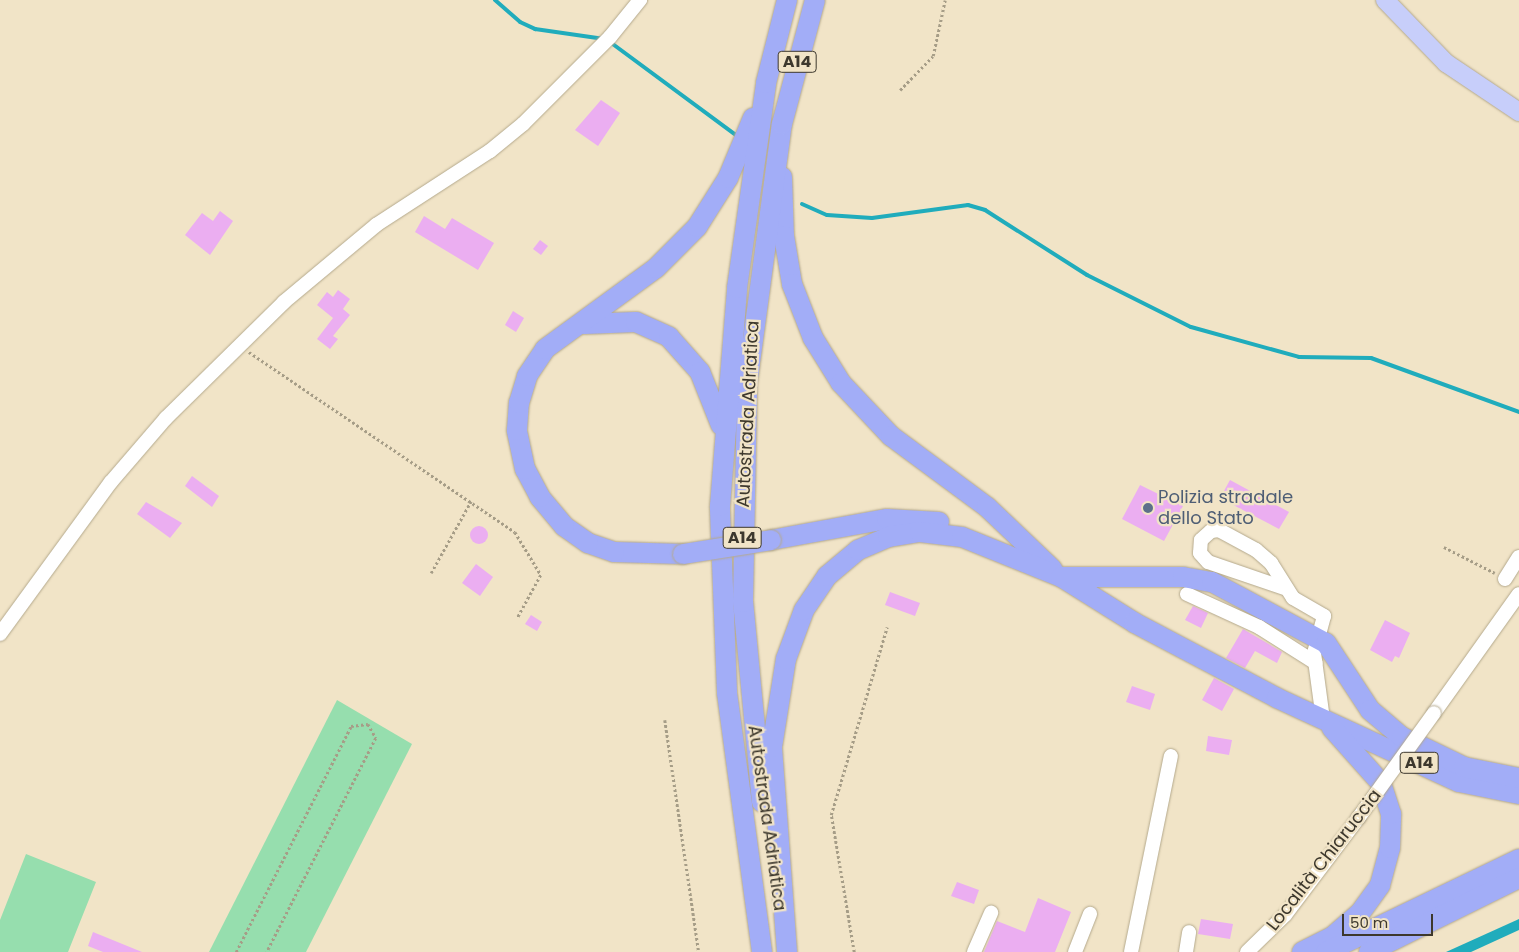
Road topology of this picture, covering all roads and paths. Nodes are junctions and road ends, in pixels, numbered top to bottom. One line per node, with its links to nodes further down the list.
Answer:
1 (640, 0): 12 (street)
2 (787, 0): 7 (highway, Autostrada Adriatica / A14)
3 (815, 0): 10 (highway, Autostrada Adriatica / A14)
4 (945, 0): 8 (path)
5 (1385, 0): 6 (main road)
6 (1397, 6): 9 (main road)
7 (766, 83): 11 (highway, A14); 13 (highway, Autostrada Adriatica / A14)
8 (900, 90)
9 (1519, 112)
10 (782, 124): 18 (highway, A14); 42 (highway, Autostrada Adriatica / A14)
11 (579, 325): 13 (highway, A14); 18 (highway, A14, bridge)
12 (240, 346): 14 (path); 25 (street)
13 (723, 430): 41 (highway, Autostrada Adriatica / A14)
14 (470, 501): 17 (path); 23 (path)
15 (1444, 547): 19 (path)
16 (1519, 557): 19 (street)
17 (431, 573)
18 (1061, 577): 26 (highway, A14); 29 (highway, A14); 42 (highway, A14)
19 (1506, 579)
20 (1284, 588): 20 (street); 26 (street)
21 (1187, 594): 27 (street)
22 (1519, 594): 48 (street, Località Chiaruccia, bridge)
23 (518, 617)
24 (887, 627): 43 (path)
25 (0, 634)
26 (1317, 637): 27 (street); 31 (highway, A14)
27 (1316, 664): 29 (street)
28 (664, 720): 40 (path)
29 (1323, 720): 32 (highway, A14); 49 (highway)
30 (1170, 756): 46 (street)
31 (1519, 778)
32 (1519, 794)
33 (1519, 858): 50 (highway)
34 (1519, 878): 51 (highway)
35 (991, 913): 44 (street)
36 (1090, 914): 45 (street)
37 (1189, 932): 47 (street)
38 (236, 952): 39 (path)
39 (268, 952)
40 (699, 952)
41 (762, 952)
42 (787, 952)
43 (854, 952)
44 (974, 952)
45 (1075, 952)
46 (1131, 952)
47 (1186, 952)
48 (1247, 952)
49 (1302, 952)
50 (1326, 952)
51 (1369, 952)

